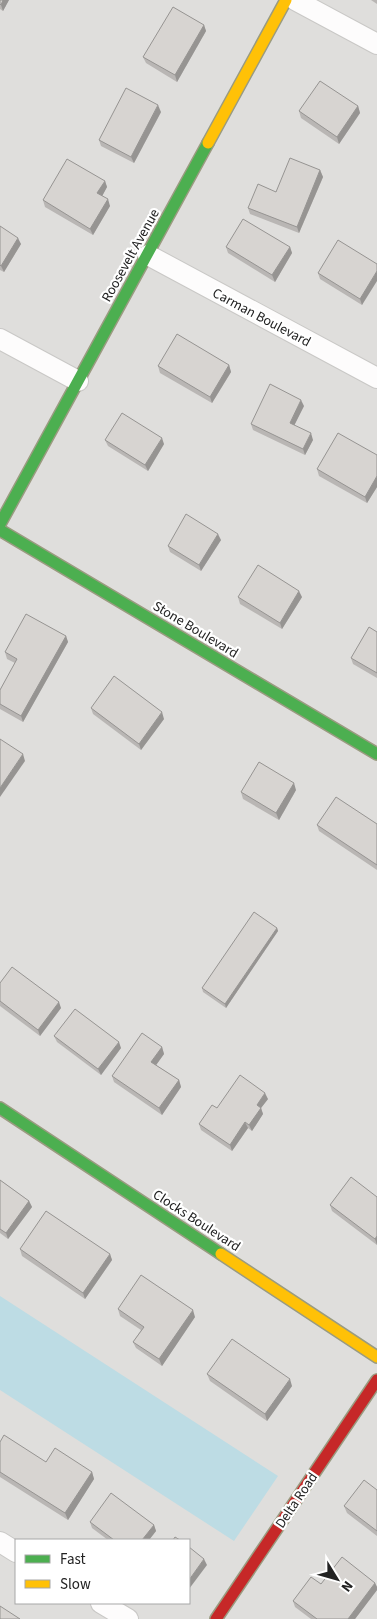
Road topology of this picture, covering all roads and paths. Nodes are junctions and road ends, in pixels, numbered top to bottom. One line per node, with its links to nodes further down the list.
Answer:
1 (286, 0): 4 (street, Roosevelt Avenue)
2 (295, 0): 3 (street)
3 (377, 44)
4 (148, 255): 6 (street, Carman Boulevard); 7 (street, Roosevelt Avenue)
5 (0, 339): 7 (street)
6 (377, 378)
7 (78, 381): 8 (street, Roosevelt Avenue)
8 (0, 524)
9 (0, 530): 10 (street, Stone Boulevard)
10 (377, 754)
11 (0, 1108): 12 (street, Clocks Boulevard)
12 (377, 1357)
13 (377, 1380): 18 (street, Delta Road)
14 (0, 1542): 15 (street)
15 (15, 1551)
16 (103, 1604): 17 (street)
17 (128, 1619)
18 (216, 1619)

